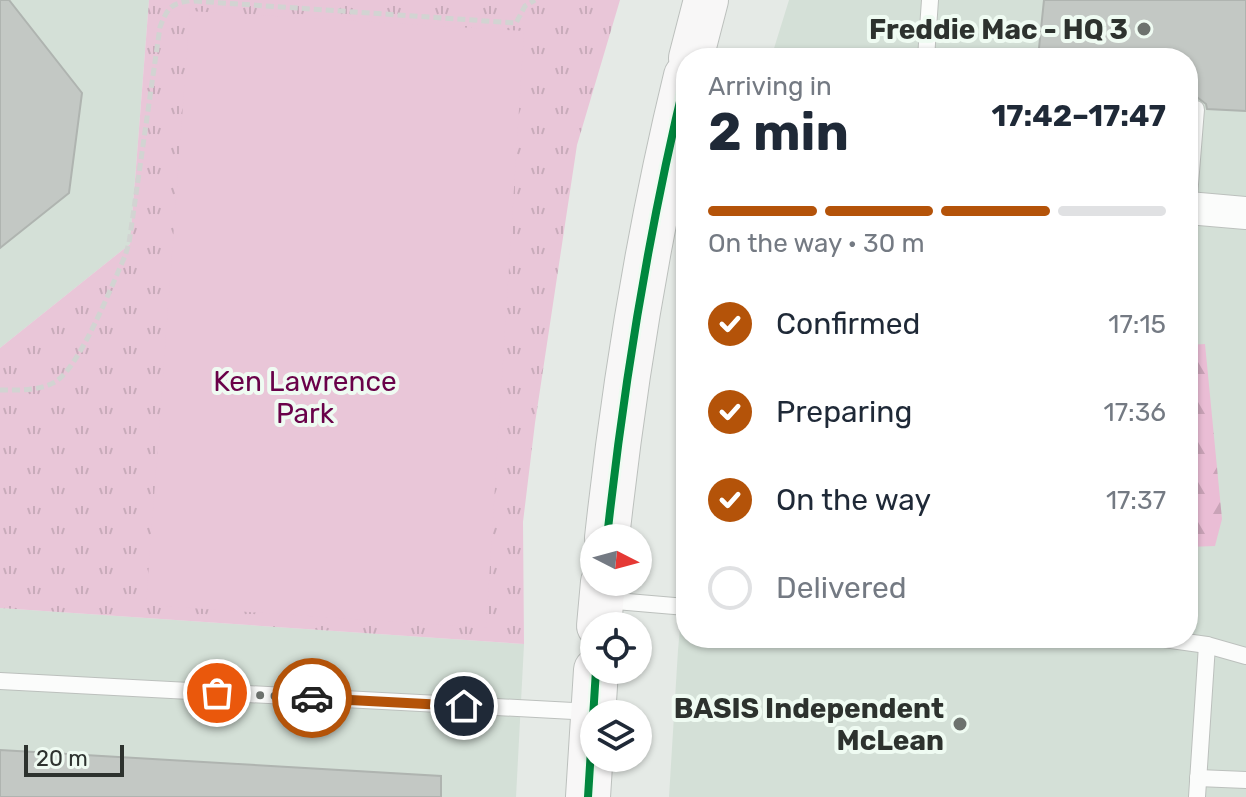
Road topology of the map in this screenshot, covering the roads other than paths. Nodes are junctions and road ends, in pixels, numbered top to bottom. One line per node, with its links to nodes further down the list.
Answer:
1 (706, 0): 3 (main road)
2 (930, 0): 4 (lane)
3 (694, 48)
4 (927, 48)
5 (676, 154): 8 (main road)
6 (1198, 209): 7 (street)
7 (1246, 213)
8 (609, 524)
9 (601, 603): 10 (lane)
10 (676, 607)
11 (1198, 644): 12 (lane)
12 (1207, 645): 13 (lane); 16 (lane)
13 (1246, 656)
14 (0, 681): 15 (lane)
15 (595, 691): 18 (main road)
16 (1198, 778): 17 (lane); 19 (lane)
17 (1246, 780)
18 (588, 797)
19 (1197, 797)

